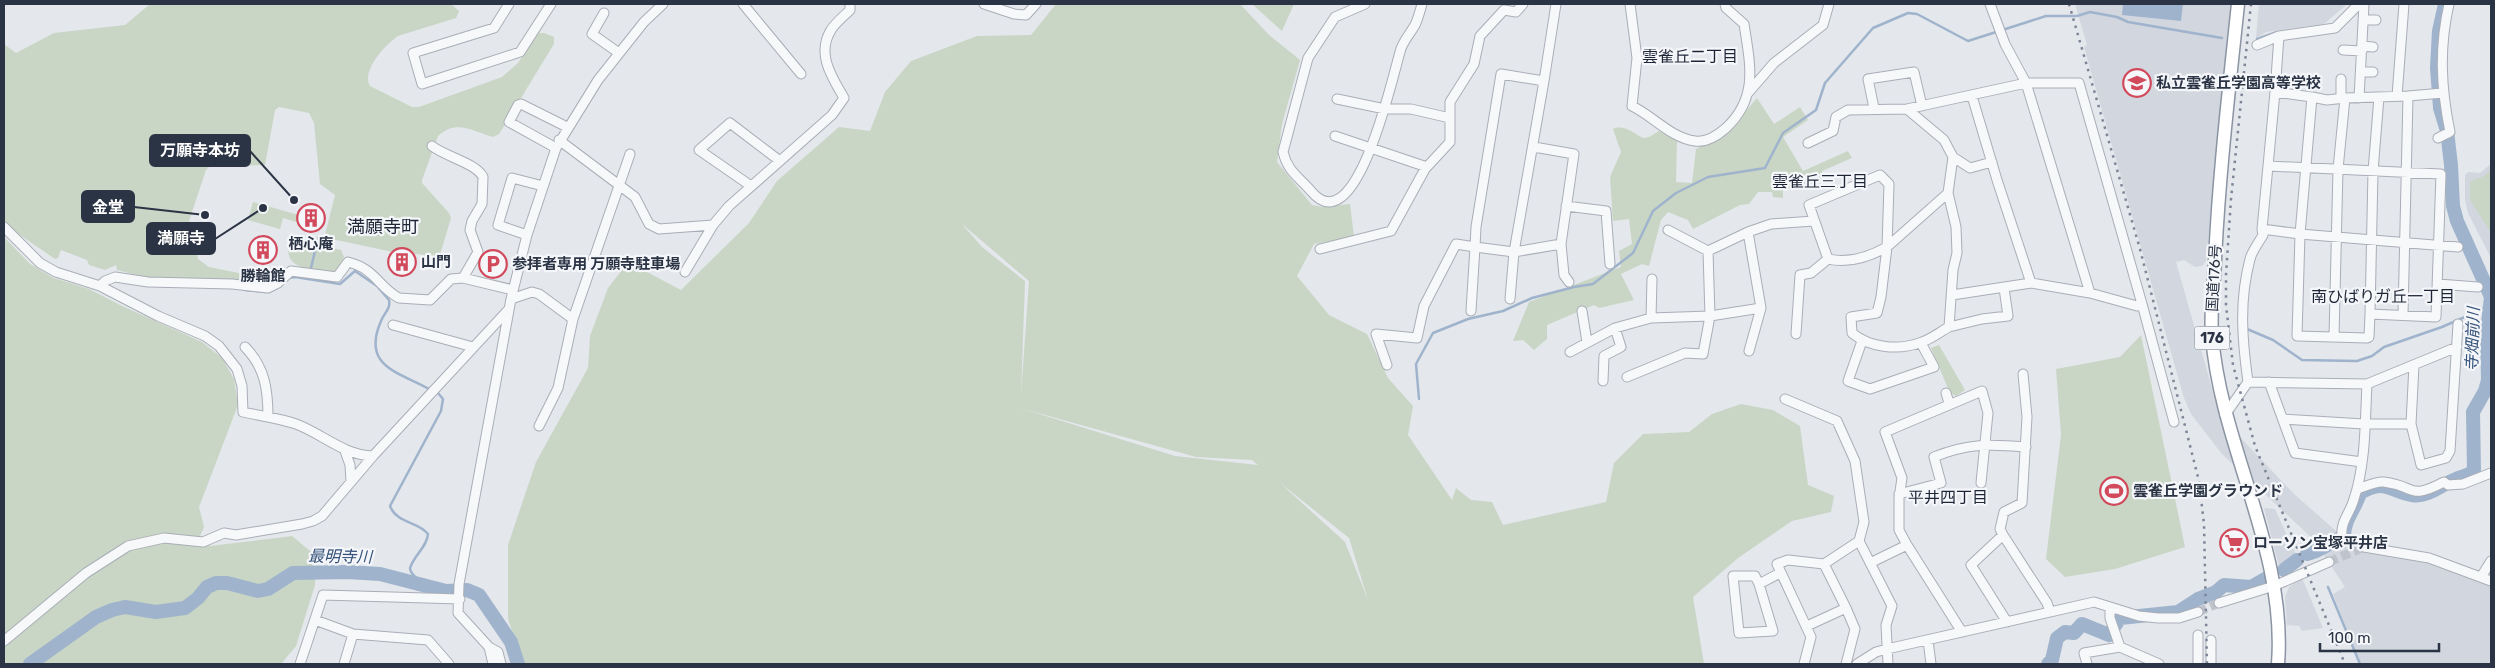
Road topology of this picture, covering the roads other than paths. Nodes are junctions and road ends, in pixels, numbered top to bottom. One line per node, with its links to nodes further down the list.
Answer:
1 (509, 4): 2 (street)
2 (551, 4)
3 (662, 4): 29 (street)
4 (743, 4): 32 (street)
5 (850, 4): 62 (street)
6 (1036, 4): 19 (street)
7 (1365, 4): 58 (street)
8 (1422, 4): 49 (street)
9 (1523, 4): 20 (street)
10 (1556, 4): 34 (street)
11 (1630, 4): 37 (street)
12 (1724, 4): 37 (street)
13 (1829, 4): 37 (street)
14 (1990, 4): 35 (street)
15 (2238, 4): 144 (highway, 国道176号 / 176)
16 (2364, 4): 22 (street); 24 (street)
17 (2404, 4): 40 (street)
18 (2449, 4): 38 (street)
19 (989, 5)
20 (1505, 7): 51 (street)
21 (604, 13): 29 (street)
22 (2363, 20): 23 (street); 27 (street)
23 (2376, 20)
24 (2279, 36): 25 (street); 36 (street)
25 (2257, 45)
26 (2373, 47): 27 (street)
27 (2362, 48): 28 (street); 30 (street)
28 (2343, 50)
29 (619, 53): 52 (street)
30 (2361, 72): 31 (street); 44 (street)
31 (2373, 72)
32 (801, 74)
33 (2341, 79): 46 (street)
34 (1544, 81): 59 (street); 88 (street)
35 (2026, 82): 39 (street); 106 (street); 109 (street)
36 (2275, 92): 42 (street); 64 (street)
37 (1748, 93)
38 (2440, 93): 41 (street); 54 (street)
39 (1972, 96): 47 (street); 63 (street)
40 (2397, 96): 41 (street); 43 (street)
41 (2408, 96): 69 (street)
42 (2312, 97): 46 (street); 66 (street)
43 (2379, 97): 44 (street); 68 (street)
44 (2359, 98): 46 (street)
45 (1337, 99): 49 (street)
46 (2343, 99): 67 (street)
47 (1922, 106): 48 (street); 50 (street)
48 (1874, 108): 50 (street); 55 (street)
49 (1385, 109): 51 (street); 58 (street)
50 (1907, 109): 61 (street)
51 (1450, 118): 65 (street)
52 (567, 127): 56 (street); 56 (street)
53 (1335, 136): 58 (street)
54 (2438, 138)
55 (1808, 143)
56 (558, 144): 70 (street); 71 (street)
57 (432, 146): 97 (street)
58 (1372, 147): 65 (street)
59 (1534, 147): 74 (street); 93 (street)
60 (630, 154): 70 (street)
61 (1953, 157): 63 (street); 73 (street)
62 (780, 161): 72 (street); 72 (street)
63 (1992, 162): 100 (street)
64 (2268, 166): 66 (street); 78 (street)
65 (1427, 167): 91 (street)
66 (2306, 168): 67 (street); 81 (street)
67 (2338, 169): 68 (street); 83 (street)
68 (2373, 171): 69 (street); 84 (street)
69 (2406, 172): 85 (street); 87 (street)
70 (619, 184): 76 (street); 118 (street)
71 (543, 186): 82 (street); 82 (street)
72 (751, 186): 76 (street)
73 (1948, 193): 89 (street); 107 (street)
74 (1566, 206): 86 (street); 95 (street)
75 (1814, 221): 80 (street); 89 (street); 94 (street)
76 (713, 225): 96 (street)
77 (4, 226): 102 (street)
78 (2262, 229): 81 (street); 138 (street)
79 (1668, 230): 92 (street)
80 (1748, 232): 92 (street); 110 (street)
81 (2300, 234): 83 (street); 124 (street)
82 (527, 235): 105 (street)
83 (2336, 238): 84 (street); 124 (street)
84 (2372, 241): 85 (street); 114 (street)
85 (2405, 243): 87 (street); 115 (street)
86 (1561, 244): 93 (street); 99 (street)
87 (2439, 246): 90 (street); 101 (street)
88 (1475, 247): 93 (street); 112 (street); 133 (street)
89 (1887, 247): 94 (street); 125 (street)
90 (2458, 247)
91 (1320, 249)
92 (1708, 251): 116 (street)
93 (1514, 252): 108 (street)
94 (1828, 259): 123 (street)
95 (1610, 264)
96 (685, 272)
97 (463, 278): 102 (street); 105 (street)
98 (1652, 279): 117 (street)
99 (1569, 282)
100 (2031, 283): 104 (street); 106 (street)
101 (2438, 284): 103 (street); 115 (street)
102 (100, 286): 145 (street)
103 (2478, 287)
104 (2004, 288): 107 (street); 121 (street)
105 (512, 294): 111 (street); 118 (street)
106 (2090, 294): 109 (street)
107 (1952, 295): 121 (street)
108 (1510, 299)
109 (2142, 304): 147 (street)
110 (1760, 308): 116 (street); 131 (street)
111 (509, 309): 129 (street); 175 (street)
112 (1471, 311)
113 (1582, 311): 126 (street)
114 (2370, 314): 115 (street); 124 (street)
115 (2403, 315)
116 (1710, 316): 117 (street); 136 (street)
117 (1651, 318): 122 (street)
118 (573, 319): 150 (street)
119 (2458, 324): 130 (street)
120 (393, 325): 129 (street)
121 (1949, 327): 127 (street)
122 (1615, 328): 126 (street); 137 (street)
123 (1796, 334)
124 (2334, 337)
125 (1862, 341): 127 (street); 127 (street)
126 (1587, 342): 132 (street)
127 (1921, 343)
128 (246, 347): 145 (street)
129 (473, 347): 154 (street)
130 (2457, 347): 134 (street); 149 (street)
131 (1750, 351)
132 (1570, 352)
133 (1387, 365)
134 (2414, 365): 140 (street); 149 (street)
135 (2023, 374): 152 (street)
136 (1627, 377)
137 (1603, 381)
138 (2248, 382): 139 (street); 144 (street)
139 (2269, 382): 140 (street); 146 (street)
140 (2368, 384): 148 (street)
141 (1946, 392): 143 (street)
142 (1784, 399): 163 (street)
143 (1949, 403): 151 (street); 160 (street)
144 (2225, 416): 174 (highway, 国道176号 / 176)
145 (268, 417): 153 (street)
146 (2283, 419): 148 (street); 155 (street)
147 (2174, 422)
148 (2364, 424): 149 (street); 155 (street)
149 (2410, 424)
150 (539, 426)
151 (1984, 444): 152 (street); 158 (street); 160 (street)
152 (2026, 447): 161 (street)
153 (345, 451): 154 (street); 157 (street)
154 (373, 456): 157 (street)
155 (2362, 462): 159 (street)
156 (2491, 473): 159 (street)
157 (352, 482): 189 (street)
158 (1981, 483)
159 (2358, 489): 162 (street)
160 (1900, 494): 164 (street)
161 (2003, 535): 179 (street); 182 (street)
162 (2342, 538)
163 (1859, 541): 168 (street); 169 (street)
164 (1907, 545): 168 (street); 184 (street)
165 (2364, 547): 171 (street)
166 (2491, 560): 171 (street)
167 (2329, 562): 174 (street)
168 (1870, 563): 192 (street)
169 (1824, 564): 170 (street); 177 (street)
170 (1780, 573): 173 (street); 183 (street)
171 (2480, 576): 172 (street)
172 (2491, 580)
173 (1759, 584): 173 (street)
174 (2274, 586): 176 (street); 207 (highway, 国道176号 / 176)
175 (460, 599): 181 (street); 190 (street)
176 (2219, 603)
177 (1846, 608): 183 (street); 199 (street)
178 (2110, 608): 179 (street); 180 (street); 191 (street)
179 (2050, 612): 182 (street)
180 (2198, 612)
181 (315, 620): 185 (street); 193 (street)
182 (2007, 622): 184 (street)
183 (1807, 626): 198 (street)
184 (1962, 632): 187 (street)
185 (353, 634): 194 (street); 195 (street)
186 (2198, 635): 205 (street)
187 (1928, 640): 192 (street); 202 (street)
188 (2211, 640): 206 (street)
189 (4, 642)
190 (489, 647): 196 (street); 197 (street)
191 (2120, 647): 203 (street); 204 (street)
192 (1887, 649): 200 (street); 201 (street)
193 (300, 664)
194 (344, 664)
195 (450, 664)
196 (492, 664)
197 (501, 664)
198 (1804, 664)
199 (1846, 664)
200 (1857, 664)
201 (1888, 664)
202 (1931, 664)
203 (2087, 664)
204 (2159, 664)
205 (2198, 664)
206 (2211, 664)
207 (2278, 664)

